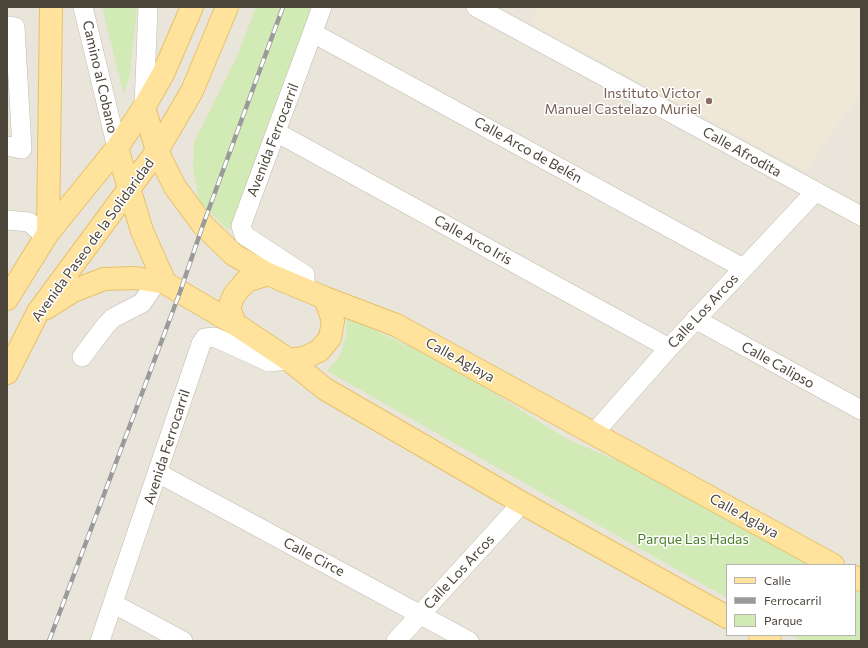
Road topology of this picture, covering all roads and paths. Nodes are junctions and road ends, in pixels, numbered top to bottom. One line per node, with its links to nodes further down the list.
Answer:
1 (51, 7): 19 (main road)
2 (83, 7): 13 (street, Camino al Cobano)
3 (148, 7): 10 (street)
4 (192, 7): 10 (main road)
5 (227, 7): 14 (main road, Avenida Paseo de la Solidaridad)
6 (322, 7): 9 (street, Avenida Ferrocarril)
7 (476, 7): 16 (street, Calle Afrodita)
8 (7, 26): 12 (street)
9 (313, 32): 11 (street, Avenida Ferrocarril); 20 (street, Calle Arco de Belén)
10 (144, 107): 13 (main road); 14 (main road, Calle Aglaya)
11 (276, 132): 23 (street, Avenida Ferrocarril); 29 (street, Calle Arco Iris)
12 (7, 146)
13 (117, 148): 15 (main road); 19 (main road)
14 (157, 151): 15 (main road, Avenida Paseo de la Solidaridad); 21 (main road, Calle Aglaya)
15 (129, 189): 22 (main road); 26 (main road, Avenida Paseo de la Solidaridad)
16 (816, 192): 17 (street, Calle Afrodita); 20 (street, Calle Los Arcos)
17 (861, 216)
18 (7, 220): 19 (street)
19 (47, 235): 25 (main road)
20 (744, 268): 27 (street, Calle Los Arcos)
21 (268, 274): 23 (main road, Calle Aglaya); 28 (main road)
22 (161, 282): 26 (main road); 28 (main road); 30 (street)
23 (305, 290): 24 (main road, Calle Aglaya)
24 (325, 298): 31 (main road); 34 (main road, Calle Aglaya)
25 (7, 299)
26 (38, 312): 32 (main road, Avenida Paseo de la Solidaridad)
27 (695, 319): 29 (street, Calle Los Arcos); 33 (street, Calle Calipso)
28 (235, 324): 31 (main road)
29 (669, 348): 34 (street, Calle Los Arcos)
30 (82, 356)
31 (289, 360): 35 (street, Avenida Ferrocarril); 36 (main road)
32 (7, 373)
33 (861, 410)
34 (594, 433): 37 (main road, Calle Aglaya)
35 (158, 473): 38 (street, Avenida Ferrocarril); 39 (street, Calle Circe)
36 (522, 503): 39 (street, Calle Los Arcos); 40 (main road)
37 (831, 564)
38 (114, 604): 41 (street, Avenida Ferrocarril); 42 (street)
39 (420, 614): 43 (street, Calle Los Arcos); 44 (street, Calle Circe)
40 (726, 616)
41 (100, 641)
42 (183, 641)
43 (396, 641)
44 (469, 641)

